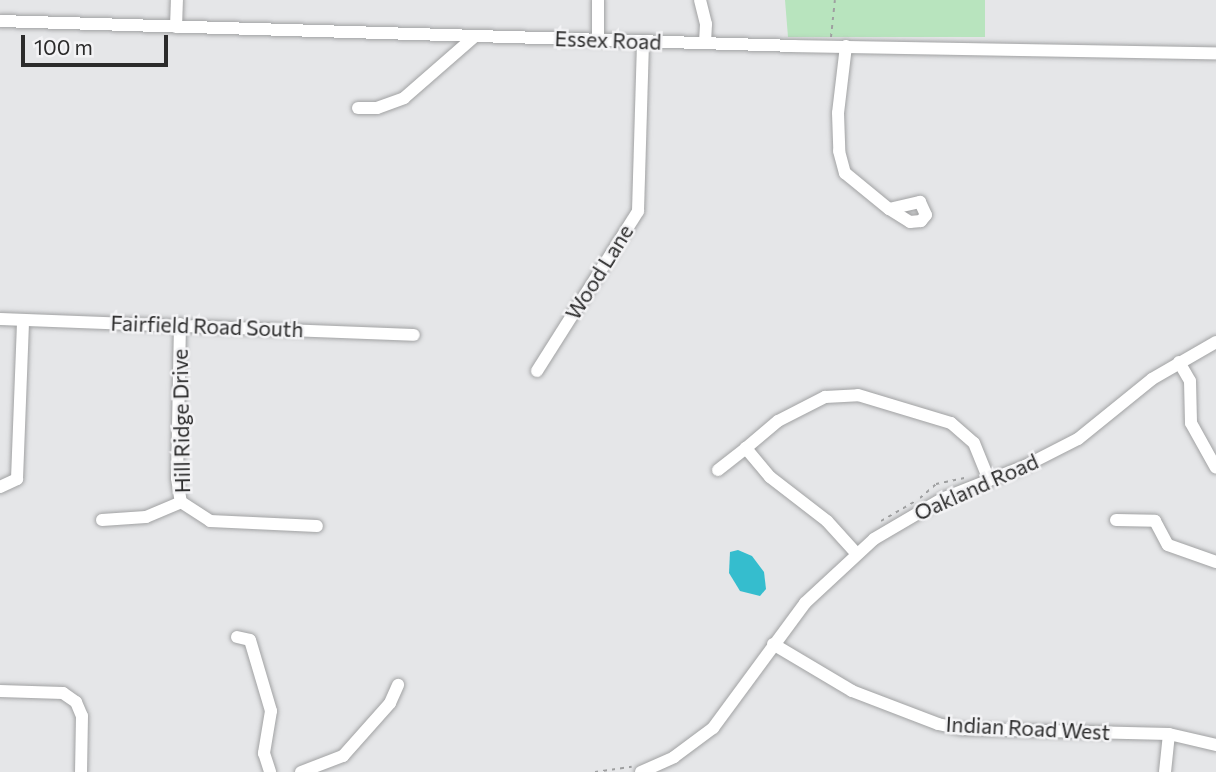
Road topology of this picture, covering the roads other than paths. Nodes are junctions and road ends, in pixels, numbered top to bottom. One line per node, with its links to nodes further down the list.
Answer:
1 (177, 0): 5 (street)
2 (598, 0): 7 (street)
3 (699, 0): 9 (street)
4 (0, 21): 5 (street, Essex Road)
5 (176, 27): 6 (street, Essex Road)
6 (475, 36): 7 (street, Essex Road); 12 (street)
7 (598, 39): 8 (street, Essex Road)
8 (643, 41): 9 (street, Essex Road); 20 (street, Wood Lane)
9 (705, 43): 10 (street, Essex Road)
10 (846, 46): 11 (street, Essex Road); 13 (street)
11 (1216, 53)
12 (358, 108)
13 (889, 209)
14 (0, 319): 15 (street, Fairfield Road South)
15 (23, 320): 16 (street, Fairfield Road South); 25 (street)
16 (180, 324): 17 (street, Fairfield Road South); 26 (street, Hill Ridge Drive)
17 (414, 335)
18 (1216, 342): 19 (street, Oakland Road)
19 (1179, 362): 22 (street); 24 (street, Oakland Road)
20 (537, 371)
21 (746, 448): 23 (street); 24 (street); 30 (street)
22 (1216, 468)
23 (718, 470)
24 (987, 476): 30 (street, Oakland Road)
25 (0, 487)
26 (181, 502): 27 (street); 29 (street, Hill Ridge Drive)
27 (102, 520)
28 (1116, 520): 31 (street)
29 (317, 526)
30 (856, 553): 33 (street, Oakland Road)
31 (1216, 562)
32 (237, 637): 40 (street)
33 (773, 644): 36 (street, Indian Road West); 38 (street, Oakland Road)
34 (398, 685): 41 (street)
35 (0, 691): 39 (street)
36 (1169, 734): 37 (street, Indian Road West); 42 (street)
37 (1216, 746)
38 (638, 769)
39 (81, 772)
40 (270, 772)
41 (301, 772)
42 (1165, 772)

